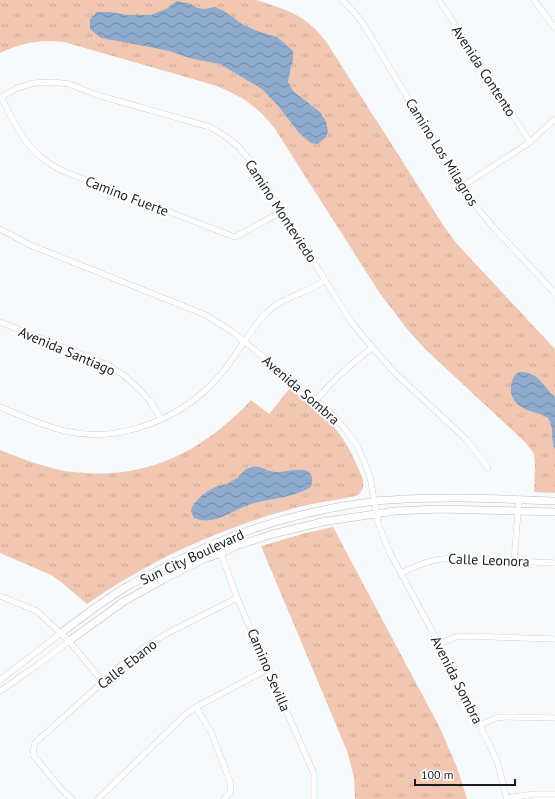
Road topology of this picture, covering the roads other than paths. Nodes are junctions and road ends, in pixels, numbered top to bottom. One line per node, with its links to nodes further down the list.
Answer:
1 (342, 0): 8 (street, Camino Los Milagros)
2 (439, 0): 7 (street, Avenida Contento)
3 (534, 0): 4 (street)
4 (555, 28)
5 (0, 98): 9 (street, Camino Monteviedo); 9 (street, Camino Fuerte)
6 (555, 119): 7 (street)
7 (530, 142): 8 (street)
8 (463, 186): 12 (street, Camino Los Milagros)
9 (282, 212): 11 (street, Camino Monteviedo)
10 (0, 229): 14 (street, Avenida Sombra)
11 (325, 280): 14 (street); 15 (street, Camino Monteviedo)
12 (555, 293)
13 (0, 322): 18 (street, Avenida Santiago)
14 (244, 342): 16 (street, Avenida Sombra); 18 (street)
15 (372, 348): 16 (street); 19 (street, Camino Monteviedo)
16 (316, 400): 21 (street, Avenida Sombra)
17 (0, 407): 18 (street)
18 (161, 419)
19 (488, 468)
20 (519, 500): 21 (street, Sun City Boulevard); 22 (street, Sun City Boulevard); 23 (street)
21 (374, 501): 25 (street, Avenida Sombra); 26 (street, Sun City Boulevard)
22 (555, 501)
23 (518, 511): 24 (street, Sun City Boulevard); 25 (street, Sun City Boulevard); 28 (street)
24 (555, 512)
25 (376, 514): 27 (street, Sun City Boulevard); 30 (street, Avenida Sombra)
26 (217, 542): 27 (street, Camino Sevilla); 33 (street, Sun City Boulevard)
27 (222, 553): 32 (street, Camino Sevilla); 35 (street, Sun City Boulevard)
28 (514, 561): 29 (street, Calle Leonora); 30 (street, Calle Leonora)
29 (555, 563)
30 (401, 573): 36 (street, Avenida Sombra)
31 (1, 598): 33 (street)
32 (237, 598): 37 (street, Camino Sevilla); 39 (street, Calle Ebano)
33 (61, 633): 35 (street); 38 (street, Sun City Boulevard)
34 (555, 639): 36 (street)
35 (69, 641): 39 (street); 40 (street, Sun City Boulevard)
36 (439, 644): 43 (street, Avenida Sombra)
37 (268, 669): 41 (street); 48 (street, Camino Sevilla)
38 (0, 680)
39 (103, 682): 45 (street, Calle Ebano)
40 (0, 691)
41 (196, 707): 46 (street); 47 (street)
42 (555, 718): 43 (street)
43 (480, 725): 49 (street, Avenida Sombra)
44 (555, 794): 49 (street)
45 (72, 799)
46 (98, 799)
47 (224, 799)
48 (314, 799)
49 (507, 799)

